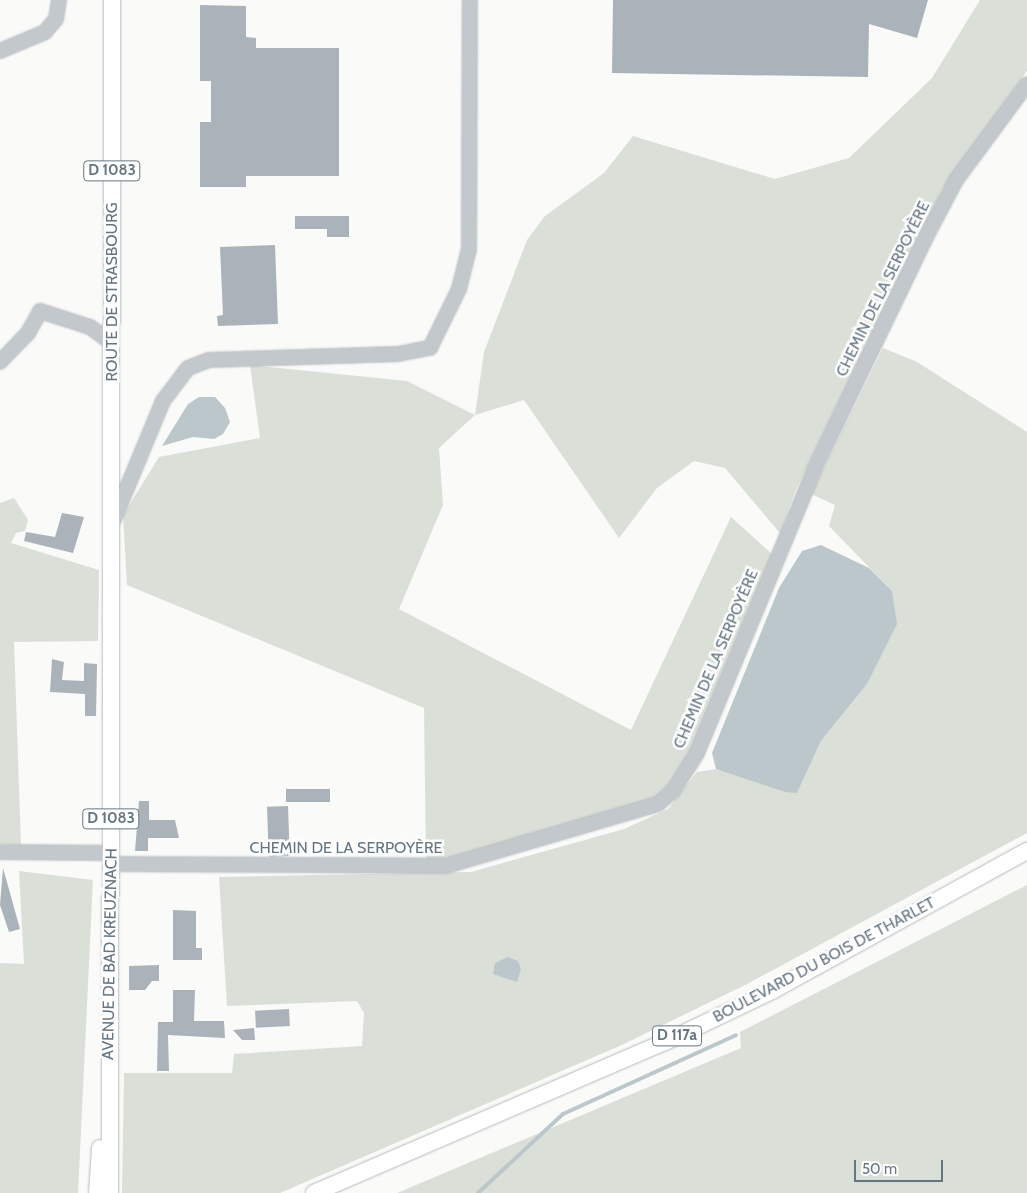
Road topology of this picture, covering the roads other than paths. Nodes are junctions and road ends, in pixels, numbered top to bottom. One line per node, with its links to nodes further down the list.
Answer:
1 (59, 0): 4 (street)
2 (112, 0): 6 (main road, ROUTE DE STRASBOURG / D 1083)
3 (470, 0): 8 (street)
4 (0, 51)
5 (1027, 84): 11 (street, CHEMIN DE LA SERPOYÈRE)
6 (111, 342): 7 (street); 8 (main road, ROUTE DE STRASBOURG / D 1083)
7 (0, 362)
8 (112, 524): 11 (main road, AVENUE DE BAD KREUZNACH / D 1083)
9 (1027, 851): 15 (main road, BOULEVARD DU BOIS DE THARLET / D 117a)
10 (0, 852): 11 (street, CHEMIN DE LA SERPOYÈRE)
11 (111, 858): 12 (main road, AVENUE DE BAD KREUZNACH / D 1083)
12 (108, 1114): 13 (main road, AVENUE DE BAD KREUZNACH / D 1083); 14 (main road, AVENUE DE BAD KREUZNACH / D 1083)
13 (97, 1193)
14 (110, 1193)
15 (314, 1193)

